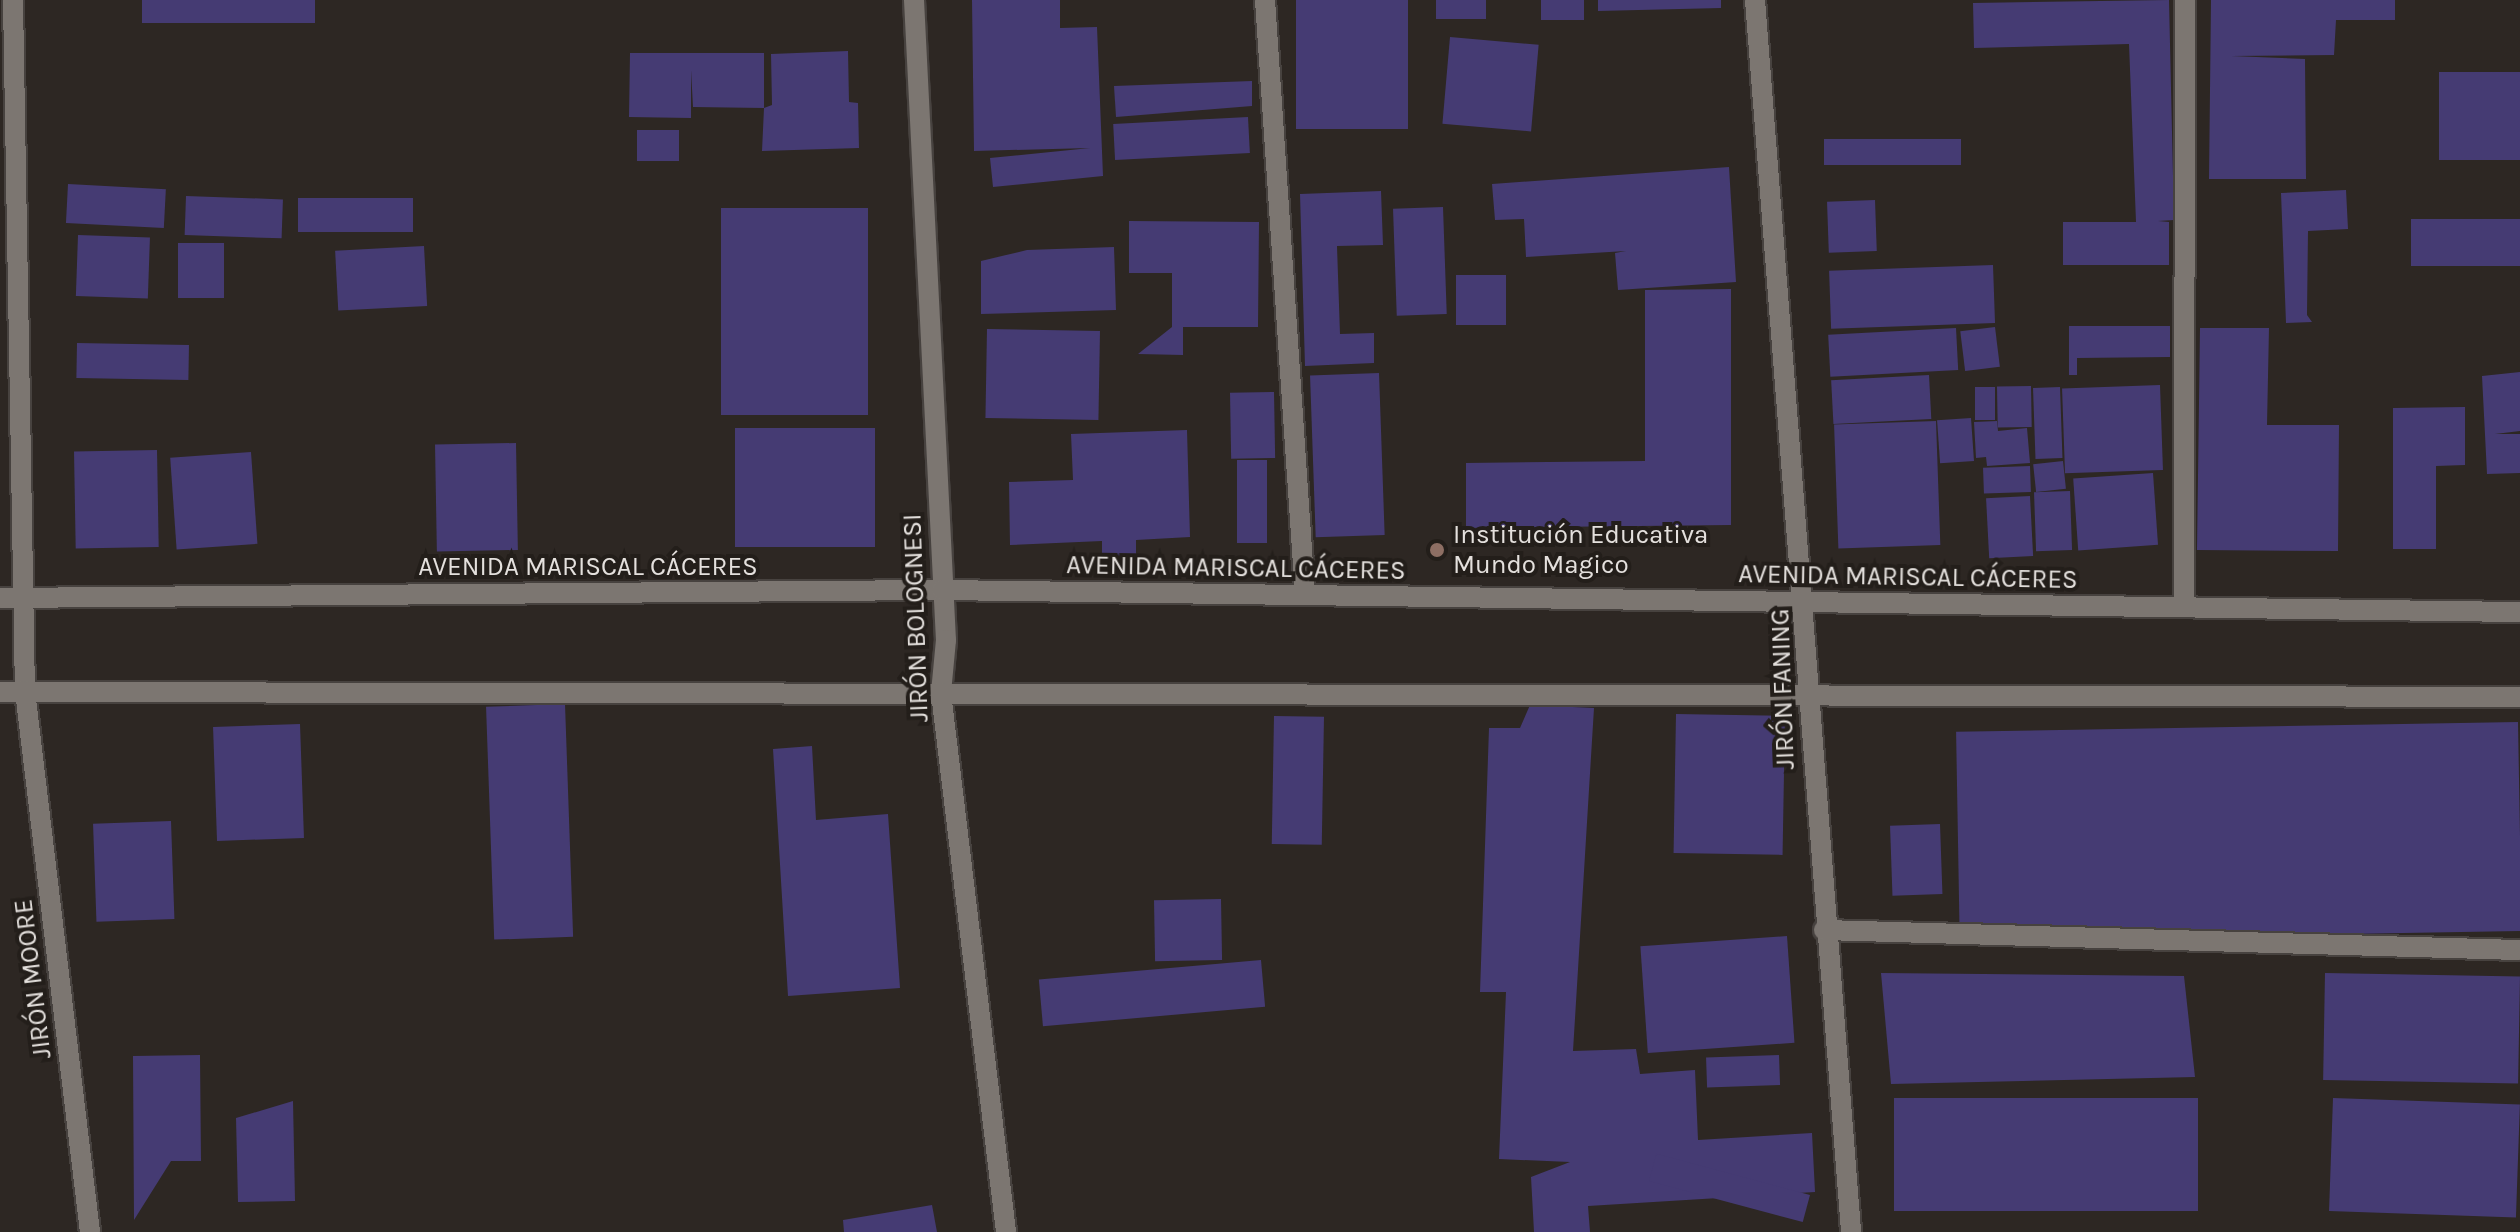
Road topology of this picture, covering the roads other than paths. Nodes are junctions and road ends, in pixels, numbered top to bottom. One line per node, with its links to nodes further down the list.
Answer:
1 (13, 0): 8 (street, JIRÓN MOORE)
2 (914, 0): 6 (street, JIRÓN BOLOGNESI)
3 (1265, 0): 7 (street)
4 (1755, 0): 10 (street, JIRÓN FANING)
5 (2185, 0): 11 (street)
6 (942, 590): 7 (street, AVENIDA MARISCAL CÁCERES); 8 (street, AVENIDA MARISCAL CÁCERES); 15 (street, JIRÓN BOLOGNESI)
7 (1305, 595): 10 (street, AVENIDA MARISCAL CÁCERES)
8 (25, 596): 9 (street, AVENIDA MARISCAL CÁCERES); 13 (street, JIRÓN MOORE)
9 (0, 598)
10 (1806, 602): 11 (street, AVENIDA MARISCAL CÁCERES); 16 (street, JIRÓN FANING)
11 (2184, 607): 12 (street, AVENIDA MARISCAL CÁCERES)
12 (2520, 612)
13 (25, 691): 14 (street); 15 (street); 20 (street, JIRÓN MOORE)
14 (0, 692)
15 (941, 693): 16 (street); 21 (street, JIRÓN BOLOGNESI)
16 (1806, 696): 17 (street); 18 (street, JIRÓN FANING)
17 (2520, 697)
18 (1824, 930): 19 (street); 22 (street, JIRÓN FANING)
19 (2520, 950)
20 (90, 1232)
21 (1006, 1232)
22 (1851, 1232)

